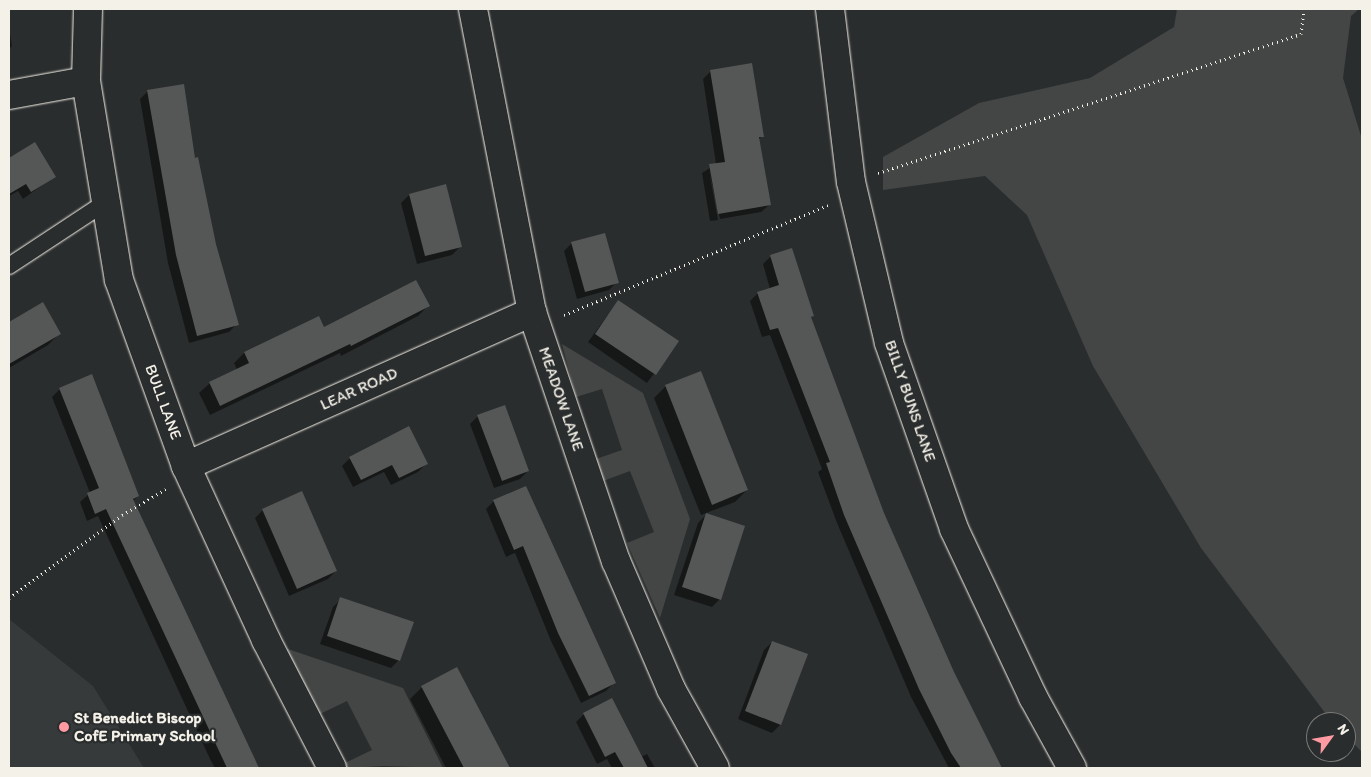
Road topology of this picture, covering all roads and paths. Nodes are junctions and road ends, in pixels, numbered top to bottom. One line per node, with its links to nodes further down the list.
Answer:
1 (88, 9): 5 (street, BULL LANE)
2 (473, 9): 10 (street, MEADOW LANE)
3 (830, 9): 7 (street, BILLY BUNS LANE)
4 (1304, 9): 7 (path)
5 (86, 82): 6 (street); 8 (street, BULL LANE)
6 (9, 95)
7 (852, 188): 10 (path); 15 (street, BILLY BUNS LANE)
8 (106, 202): 9 (lane); 11 (street, BULL LANE)
9 (9, 266)
10 (534, 319): 11 (street, LEAR ROAD); 14 (street, MEADOW LANE)
11 (186, 466): 12 (path); 13 (street, BULL LANE)
12 (9, 598)
13 (332, 768)
14 (715, 768)
15 (1072, 768)

